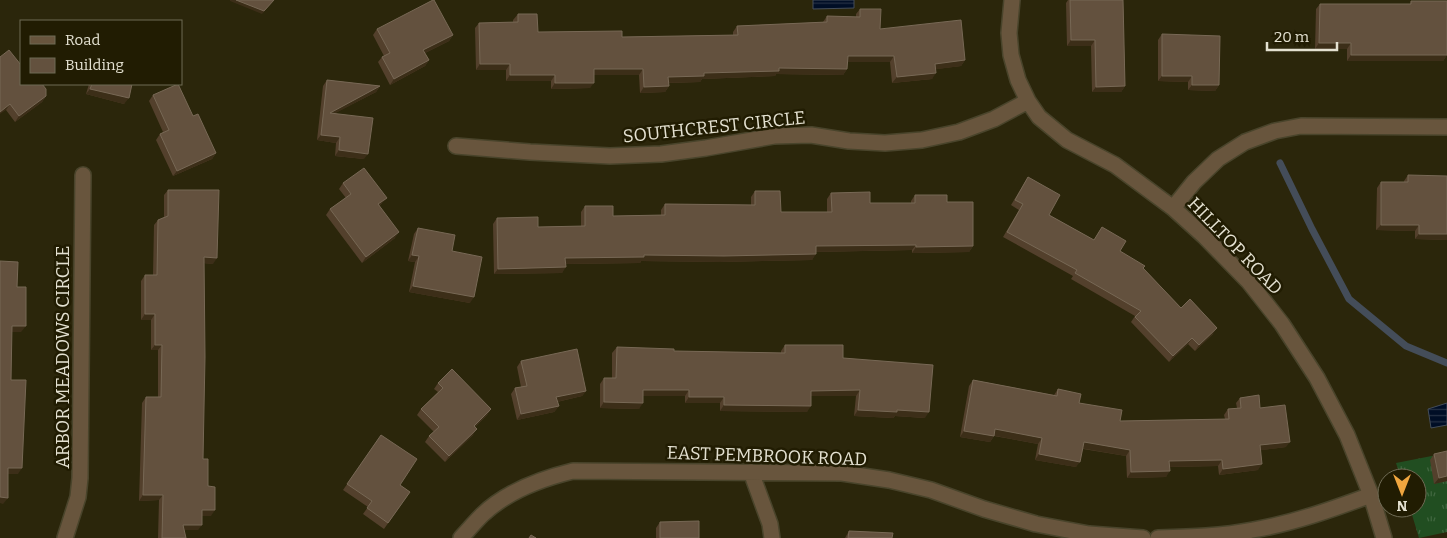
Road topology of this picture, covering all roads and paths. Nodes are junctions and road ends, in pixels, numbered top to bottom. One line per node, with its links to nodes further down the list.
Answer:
1 (1012, 0): 2 (street, HILLTOP ROAD)
2 (1028, 101): 4 (street, SOUTHCREST CIRCLE); 6 (street, HILLTOP ROAD)
3 (1447, 127): 6 (street)
4 (456, 146)
5 (83, 175): 9 (street, ARBOR MEADOWS CIRCLE)
6 (1173, 208): 8 (street, HILLTOP ROAD)
7 (751, 472): 10 (street, EAST PEMBROOK ROAD); 11 (street); 12 (street, EAST PEMBROOK ROAD)
8 (1371, 495): 13 (street); 14 (street, HILLTOP ROAD)
9 (65, 538)
10 (461, 538)
11 (772, 538)
12 (1144, 538)
13 (1158, 538)
14 (1384, 538)

